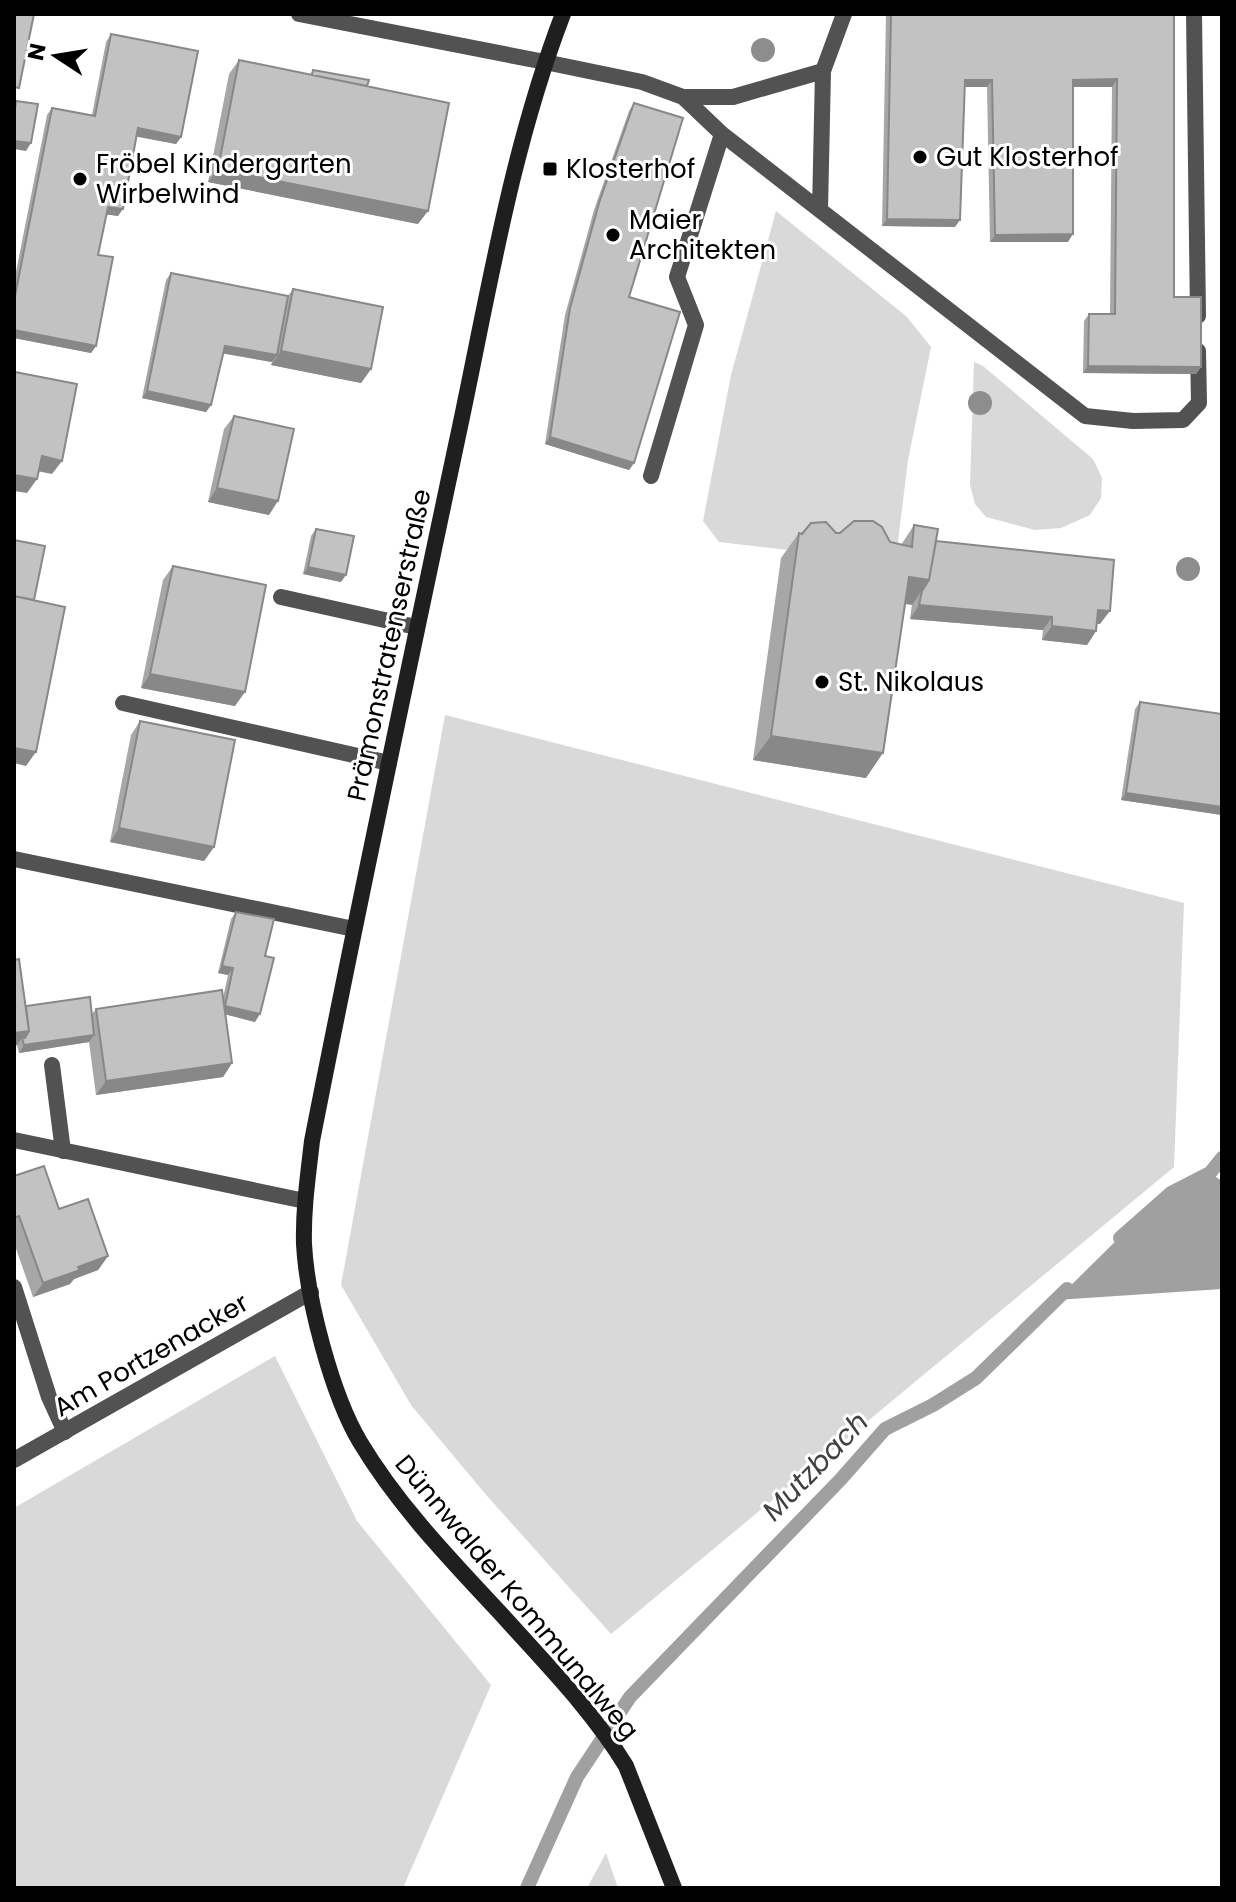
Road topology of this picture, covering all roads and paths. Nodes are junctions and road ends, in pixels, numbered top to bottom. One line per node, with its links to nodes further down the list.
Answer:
1 (299, 14): 5 (street)
2 (563, 14): 5 (main road, Prämonstratenserstraße)
3 (844, 14): 6 (street)
4 (1194, 14): 9 (street)
5 (545, 62): 7 (street); 12 (main road, Prämonstratenserstraße)
6 (823, 71): 7 (street); 9 (street)
7 (683, 97): 8 (street)
8 (722, 134): 9 (street); 10 (street)
9 (820, 210)
10 (651, 476)
11 (281, 597): 12 (street)
12 (416, 627): 14 (main road, Prämonstratenserstraße)
13 (123, 703): 14 (street)
14 (389, 763): 16 (main road, Prämonstratenserstraße)
15 (14, 859): 16 (street)
16 (354, 929): 20 (main road, Prämonstratenserstraße)
17 (52, 1065): 19 (street)
18 (14, 1140): 19 (street)
19 (63, 1151): 20 (street)
20 (305, 1201): 22 (main road, Prämonstratenserstraße)
21 (14, 1287): 23 (street)
22 (311, 1292): 23 (street, Am Portzenacker); 25 (main road, Dünnwalder Kommunalweg)
23 (65, 1432): 24 (street, Am Portzenacker)
24 (14, 1460)
25 (674, 1888)

